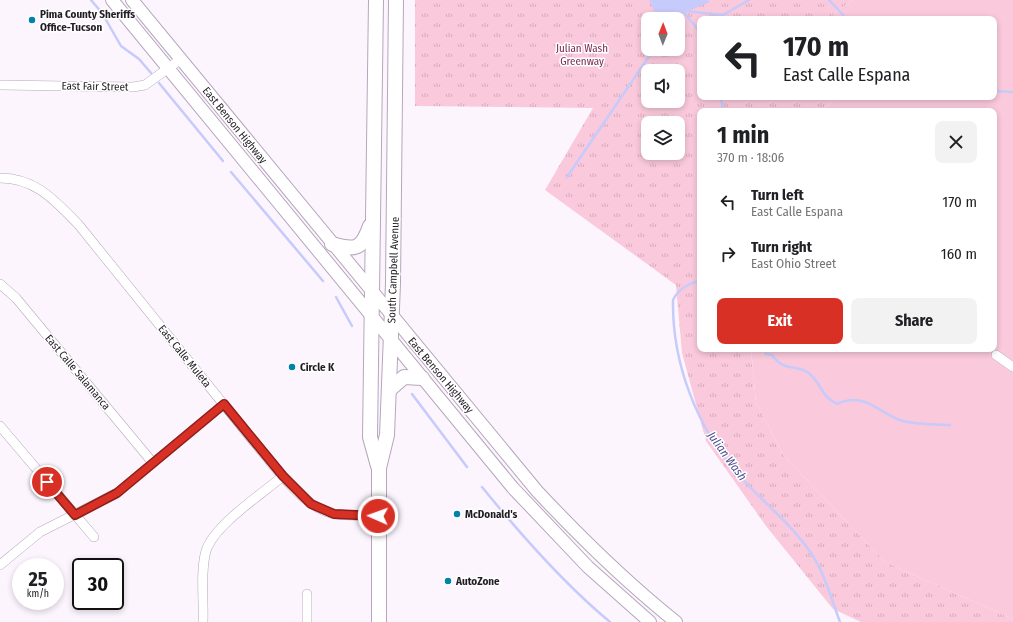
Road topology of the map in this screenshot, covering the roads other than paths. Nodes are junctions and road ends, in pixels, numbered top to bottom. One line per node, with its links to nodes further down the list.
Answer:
1 (112, 0): 6 (main road, East Benson Highway)
2 (132, 0): 5 (main road, East Benson Highway)
3 (376, 0): 9 (main road, South Campbell Avenue)
4 (396, 0): 14 (main road, South Campbell Avenue)
5 (181, 59): 6 (street, East Fair Street); 10 (main road, East Benson Highway)
6 (168, 68): 7 (street, East Fair Street); 13 (main road, East Benson Highway)
7 (0, 85)
8 (0, 178): 20 (street, East Calle Muleta)
9 (373, 216): 10 (main road); 12 (main road, South Campbell Avenue)
10 (332, 244): 12 (main road, East Benson Highway)
11 (0, 284): 22 (street, East Calle Salamanca)
12 (372, 292): 13 (main road, South Campbell Avenue); 14 (main road, East Benson Highway)
13 (372, 317): 15 (main road, East Benson Highway); 23 (main road, South Campbell Avenue)
14 (392, 317): 15 (main road, South Campbell Avenue); 34 (main road, East Benson Highway)
15 (391, 339): 18 (main road, East Benson Highway); 19 (main road, South Campbell Avenue)
16 (996, 355): 17 (street)
17 (1013, 367)
18 (422, 378): 19 (main road); 33 (main road, East Benson Highway)
19 (389, 390): 23 (main road, South Campbell Avenue)
20 (224, 404): 22 (street); 24 (street, East Calle Muleta)
21 (0, 426): 25 (street)
22 (153, 463): 25 (street)
23 (379, 468): 26 (main road, South Campbell Avenue)
24 (283, 476): 26 (street, East Calle Muleta); 30 (street)
25 (75, 515): 27 (street); 28 (street)
26 (378, 516): 32 (main road, South Campbell Avenue)
27 (94, 537)
28 (0, 565)
29 (307, 594): 31 (street)
30 (203, 622)
31 (307, 622)
32 (379, 622)
33 (650, 622)
34 (676, 622)

